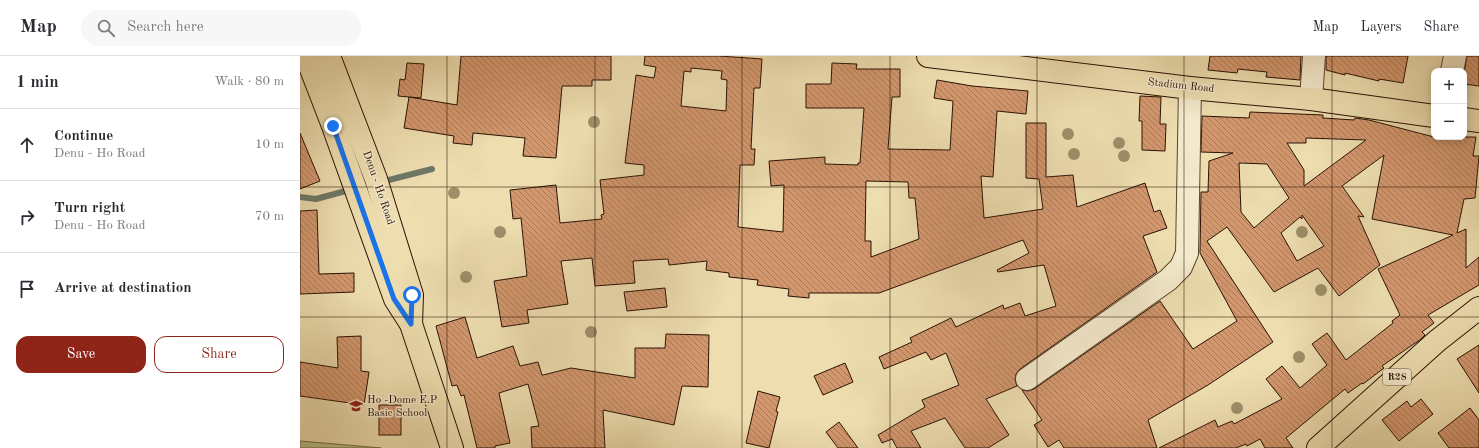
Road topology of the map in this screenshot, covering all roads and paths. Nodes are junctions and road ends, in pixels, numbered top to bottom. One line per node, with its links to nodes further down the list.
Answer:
1 (306, 56): 14 (main road, Denu - Ho Road)
2 (928, 56): 6 (main road, Stadium Road)
3 (1314, 56): 9 (street)
4 (1455, 56): 7 (street)
5 (336, 61): 14 (main road, Denu - Ho Road)
6 (1030, 63): 8 (main road, Stadium Road)
7 (1453, 68)
8 (1190, 88): 9 (main road, Stadium Road); 15 (street)
9 (1311, 99): 10 (main road, Stadium Road)
10 (1431, 116)
11 (1467, 119): 12 (main road)
12 (1479, 121)
13 (1479, 308): 17 (main road, R28)
14 (411, 324): 16 (main road, Denu - Ho Road)
15 (1027, 379)
16 (452, 448)
17 (1318, 448)

